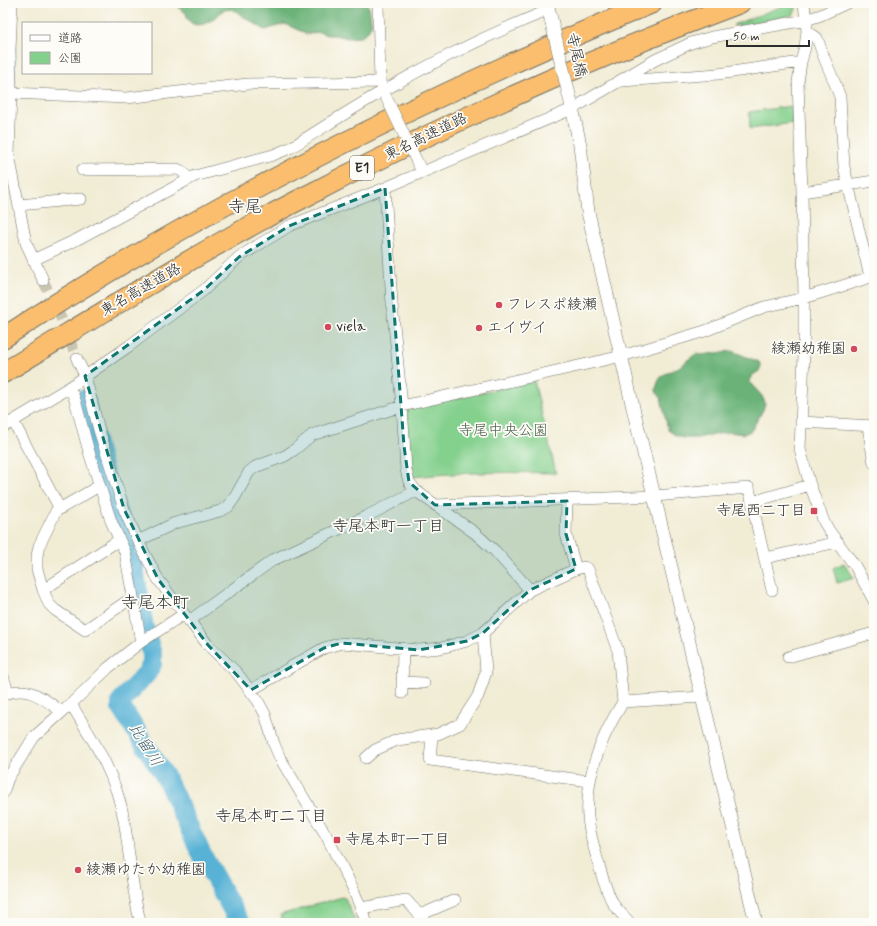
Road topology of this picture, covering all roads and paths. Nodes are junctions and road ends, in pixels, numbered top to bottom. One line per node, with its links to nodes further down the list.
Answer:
1 (12, 3): 12 (street)
2 (378, 3): 11 (street)
3 (652, 3): 28 (highway, 東名高速道路 / E1)
4 (740, 3): 31 (highway, 東名高速道路 / E1)
5 (804, 3): 8 (street)
6 (847, 3): 8 (street)
7 (549, 9): 11 (street); 13 (street, 寺尾橋, bridge)
8 (807, 25): 9 (street); 10 (street); 19 (street)
9 (801, 62): 10 (street); 21 (street)
10 (620, 81): 13 (street)
11 (382, 89): 12 (street); 16 (street, bridge); 17 (street)
12 (11, 93): 14 (street)
13 (572, 106): 16 (street); 29 (street, 寺尾橋)
14 (6, 155): 23 (street)
15 (82, 170): 17 (street)
16 (421, 170): 20 (street)
17 (188, 180): 24 (street)
18 (874, 181): 19 (street)
19 (848, 185): 21 (street); 25 (street)
20 (385, 188): 32 (street); 34 (street)
21 (802, 192): 27 (street)
22 (81, 199): 23 (street)
23 (19, 205): 24 (street)
24 (33, 260): 26 (street)
25 (872, 276): 27 (street)
26 (43, 280)
27 (804, 298): 29 (street); 36 (street)
28 (3, 338)
29 (622, 356): 34 (street); 43 (street, 寺尾橋)
30 (77, 359): 32 (street)
31 (3, 373)
32 (85, 376): 33 (street); 49 (street)
33 (70, 387): 35 (street); 41 (street)
34 (402, 406): 42 (street); 49 (street)
35 (13, 421): 38 (street); 47 (street)
36 (801, 422): 37 (street); 40 (street)
37 (871, 426): 39 (street)
38 (3, 427)
39 (874, 463)
40 (810, 485): 45 (street); 50 (street)
41 (99, 486): 47 (street); 48 (street)
42 (416, 491): 46 (street); 58 (street)
43 (655, 496): 44 (street); 45 (street); 70 (street, 寺尾橋)
44 (567, 501): 46 (street); 52 (street)
45 (752, 502): 51 (street)
46 (435, 506): 54 (street)
47 (60, 509): 53 (street)
48 (119, 540): 53 (street); 56 (street)
49 (138, 541): 58 (street)
50 (838, 542): 51 (street); 57 (street)
51 (765, 558): 55 (street)
52 (576, 569): 54 (street); 71 (street)
53 (42, 590): 56 (street)
54 (530, 590): 59 (street)
55 (772, 590)
56 (133, 597): 61 (street)
57 (874, 601)
58 (186, 618): 61 (street); 67 (street)
59 (483, 634): 62 (street); 73 (street)
60 (874, 634): 63 (street)
61 (145, 639): 72 (street)
62 (403, 648): 65 (street); 67 (street)
63 (788, 657)
64 (3, 676): 69 (street)
65 (402, 682): 66 (street); 68 (street)
66 (424, 683)
67 (251, 690): 78 (street)
68 (402, 693)
69 (5, 694): 72 (street)
70 (702, 697): 71 (street); 83 (street, 寺尾橋)
71 (623, 702): 75 (street)
72 (66, 708): 76 (street); 80 (street)
73 (432, 736): 74 (street); 75 (street)
74 (366, 758)
75 (589, 781): 82 (street)
76 (3, 793)
77 (455, 900): 79 (street)
78 (361, 908): 79 (street); 81 (street)
79 (424, 919)
80 (141, 923)
81 (367, 923)
82 (630, 923)
83 (756, 923)

